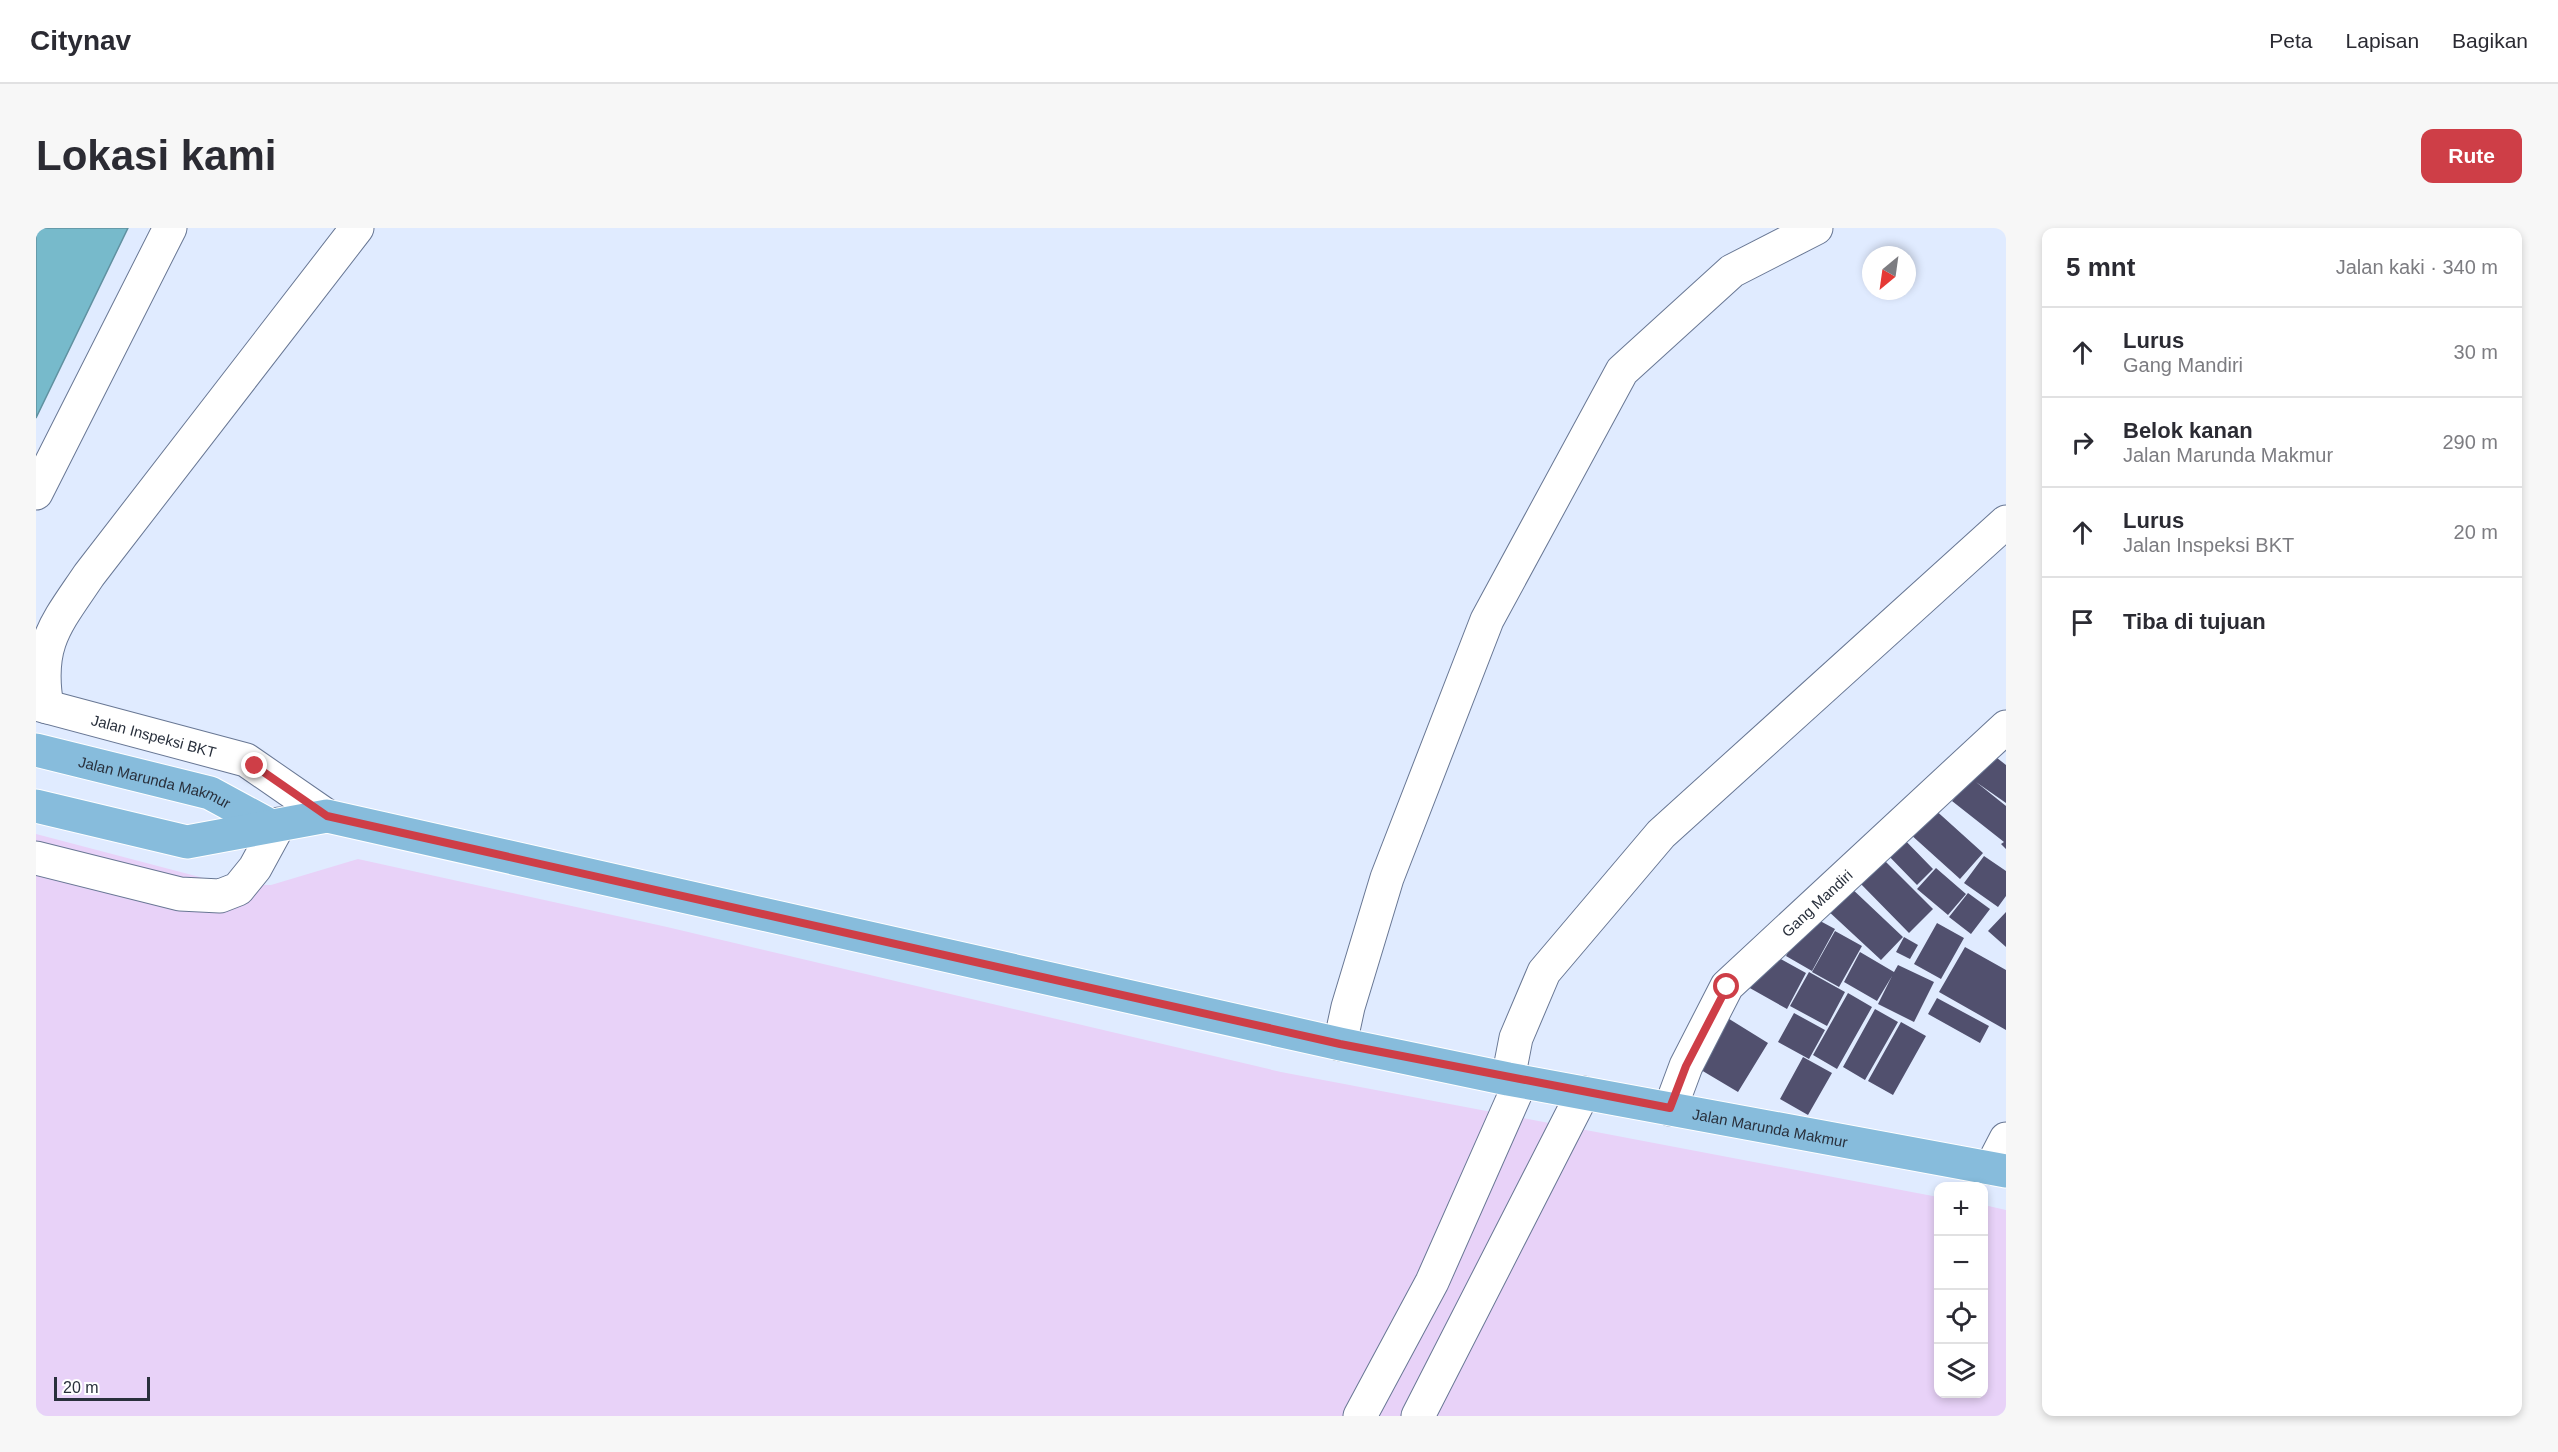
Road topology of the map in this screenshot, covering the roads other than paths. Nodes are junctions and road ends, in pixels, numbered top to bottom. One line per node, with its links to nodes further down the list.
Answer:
1 (170, 228): 4 (street)
2 (357, 228): 6 (street)
3 (1816, 228): 13 (street)
4 (36, 493)
5 (2006, 522): 14 (street)
6 (42, 705): 10 (street, Jalan Inspeksi BKT)
7 (2006, 727): 16 (street, Gang Mandiri)
8 (36, 750): 11 (main road, Jalan Marunda Makmur)
9 (36, 806): 11 (main road, Jalan Marunda Makmur)
10 (327, 816): 11 (main road, Jalan Marunda Makmur); 13 (main road, Jalan Marunda Makmur)
11 (274, 825): 12 (street)
12 (36, 858)
13 (1340, 1044): 14 (main road, Jalan Marunda Makmur)
14 (1514, 1080): 15 (main road, Jalan Marunda Makmur); 19 (street)
15 (1583, 1093): 16 (main road, Jalan Marunda Makmur); 20 (street)
16 (1670, 1108): 18 (main road, Jalan Marunda Makmur)
17 (2006, 1139): 18 (street)
18 (1998, 1169)
19 (1360, 1416)
20 (1418, 1416)

